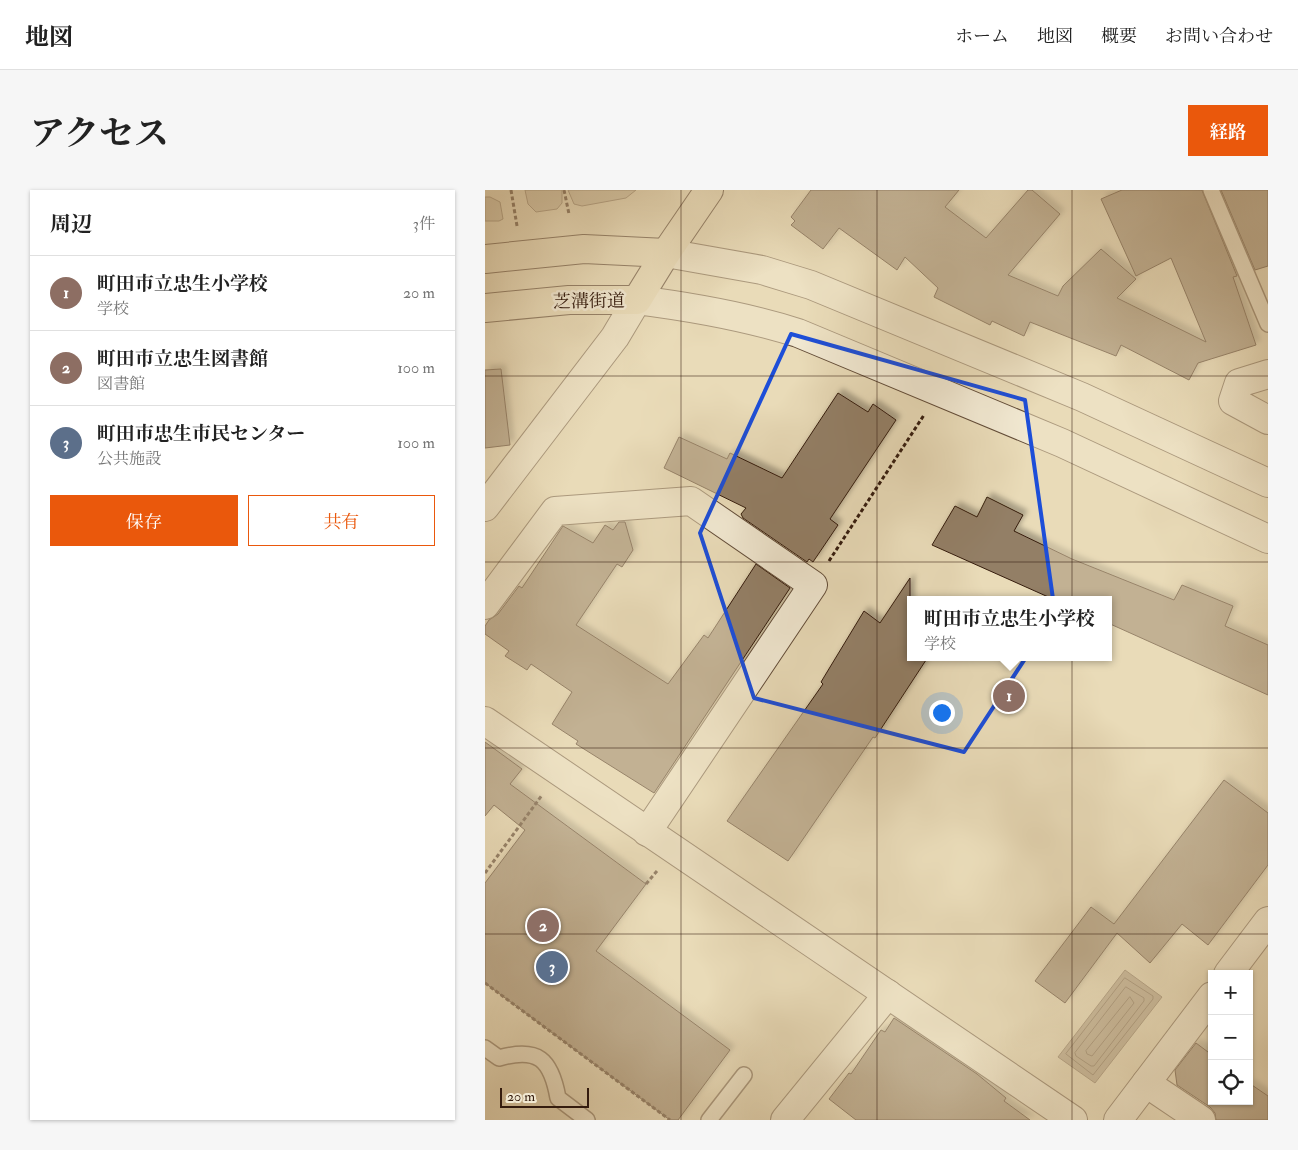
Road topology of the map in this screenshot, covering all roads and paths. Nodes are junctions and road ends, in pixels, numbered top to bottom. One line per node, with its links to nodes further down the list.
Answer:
1 (511, 190): 6 (path)
2 (565, 190): 5 (path)
3 (709, 190): 7 (main road, 芝溝街道)
4 (1211, 190): 11 (lane)
5 (569, 214)
6 (517, 226)
7 (666, 253): 8 (main road); 9 (main road, 芝溝街道); 15 (street)
8 (485, 259)
9 (637, 300): 10 (main road, 芝溝街道); 16 (street); 17 (street)
10 (485, 308)
11 (1268, 324)
12 (1268, 374): 14 (street)
13 (924, 415): 18 (path)
14 (1268, 420)
15 (1268, 483)
16 (485, 508)
17 (1268, 539)
18 (813, 585): 19 (street); 22 (street)
19 (485, 605)
20 (485, 722): 21 (street)
21 (558, 773): 22 (street); 23 (path)
22 (647, 832): 27 (street)
23 (485, 873)
24 (1266, 928): 25 (street)
25 (1231, 970)
26 (485, 983): 33 (path)
27 (888, 994): 35 (street); 36 (street)
28 (1208, 1001): 31 (street)
29 (485, 1048): 32 (lane)
30 (744, 1075): 34 (lane)
31 (1146, 1082): 37 (street); 38 (street)
32 (587, 1120)
33 (670, 1120)
34 (709, 1120)
35 (785, 1120)
36 (1073, 1120)
37 (1118, 1120)
38 (1201, 1120)

